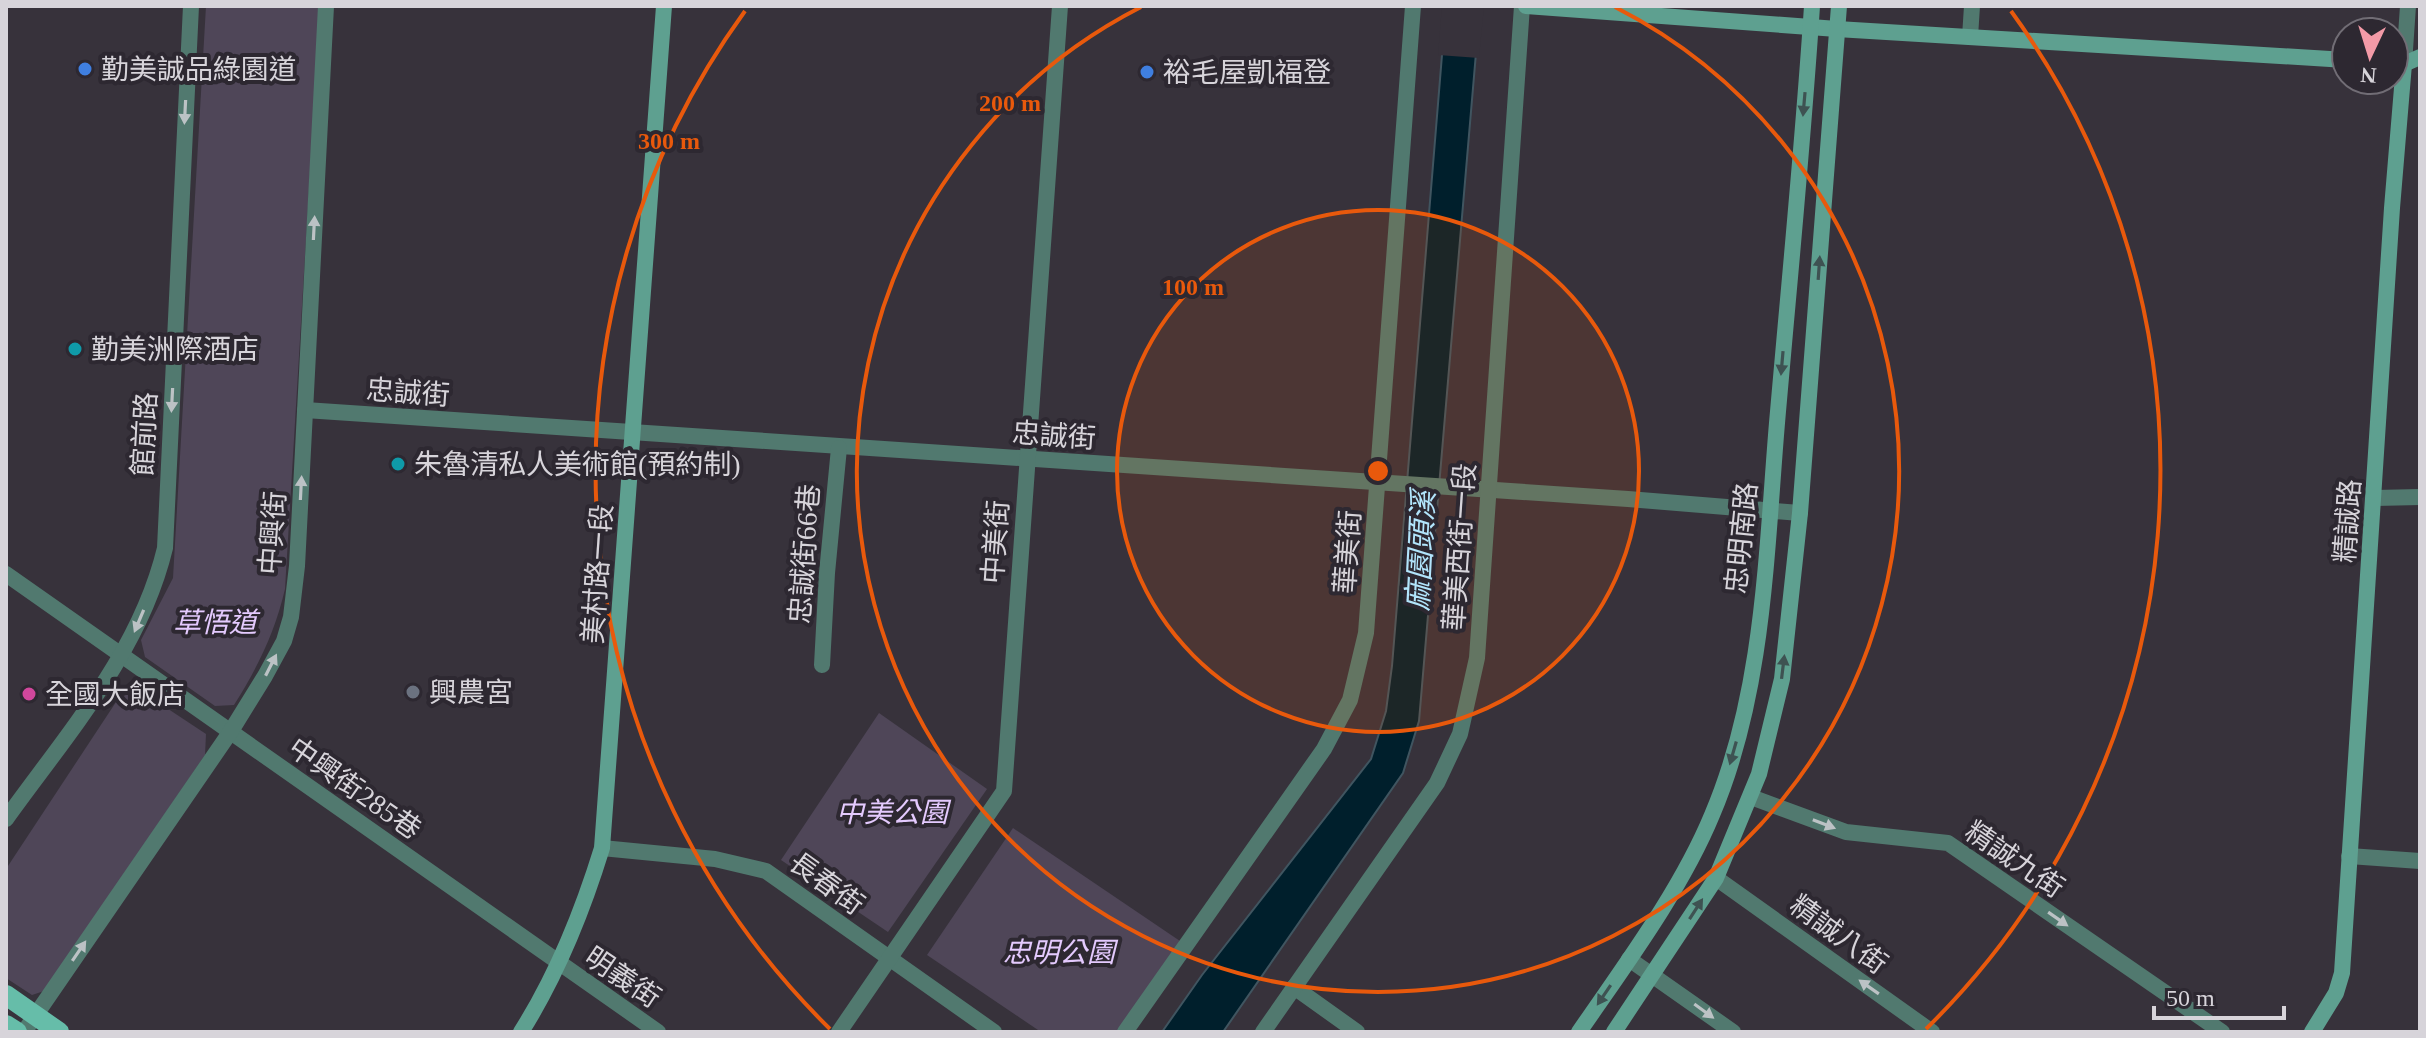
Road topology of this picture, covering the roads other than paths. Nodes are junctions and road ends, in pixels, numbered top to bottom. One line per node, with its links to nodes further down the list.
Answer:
1 (191, 6): 26 (street, 館前路, one-way to 26)
2 (326, 6): 15 (street, 中興街, one-way to 2)
3 (664, 6): 16 (main road, 美村路一段)
4 (1060, 6): 18 (street, 中美街)
5 (1413, 6): 19 (street, 華美街)
6 (1524, 6): 10 (main road); 20 (street, 華美西街一段)
7 (1812, 6): 10 (main road, 忠明南路)
8 (1839, 6): 11 (main road, 忠明南路)
9 (1972, 6): 12 (street)
10 (1810, 26): 11 (main road); 23 (main road, 忠明南路, one-way to 23)
11 (1837, 29): 12 (main road); 24 (main road, 忠明南路, one-way to 11)
12 (1970, 37): 13 (main road)
13 (2330, 59)
14 (2403, 96): 22 (main road, 精誠路)
15 (305, 410): 16 (street, 忠誠街); 28 (street, 中興街, one-way to 15)
16 (633, 433): 17 (street, 忠誠街); 31 (main road, 美村路一段)
17 (839, 448): 18 (street, 忠誠街); 27 (street, 忠誠街66巷)
18 (1028, 459): 19 (street, 忠誠街); 36 (street, 中美街)
19 (1382, 483): 20 (street, 忠誠街); 49 (street, 華美街)
20 (1481, 490): 23 (street, 忠誠街); 39 (street, 華美西街一段)
21 (2420, 497): 22 (street)
22 (2375, 498): 32 (main road, 精誠路)
23 (1770, 511): 24 (street, 忠誠街); 35 (main road, 忠明南路, one-way to 35)
24 (1800, 513): 29 (main road, 忠明南路, one-way to 24)
25 (6, 574): 26 (street, 中興街285巷)
26 (122, 654): 28 (street, 中興街285巷); 30 (street, 館前路)
27 (822, 665)
28 (231, 731): 37 (street, 中興街285巷); 41 (street, 中興街, one-way to 28)
29 (1751, 797): 34 (main road, 忠明南路); 56 (street, 精誠九街, one-way to 56)
30 (6, 819)
31 (602, 848): 36 (street, 長春街); 37 (main road, 美村路一段)
32 (2349, 856): 33 (street); 57 (main road, 精誠路)
33 (2420, 861)
34 (1716, 878): 38 (main road, 忠明南路, one-way to 34); 55 (street, 精誠八街, one-way to 34)
35 (1629, 959): 38 (street); 52 (main road, 忠明南路, one-way to 52)
36 (890, 960): 47 (street, 中美街); 48 (street, 長春街)
37 (558, 964): 45 (main road, 美村路一段); 46 (street, 明義街)
38 (1653, 975): 53 (main road, 忠明南路); 54 (street, one-way to 54)
39 (1294, 987): 50 (street, 華美西街一段); 51 (street)
40 (6, 995): 41 (main road)
41 (30, 1024): 44 (main road)
42 (6, 1025): 43 (main road)
43 (17, 1032)
44 (59, 1032)
45 (521, 1032)
46 (658, 1032)
47 (839, 1032)
48 (994, 1032)
49 (1125, 1032)
50 (1263, 1032)
51 (1357, 1032)
52 (1579, 1032)
53 (1614, 1032)
54 (1733, 1032)
55 (1932, 1032)
56 (2222, 1032)
57 (2312, 1032)

